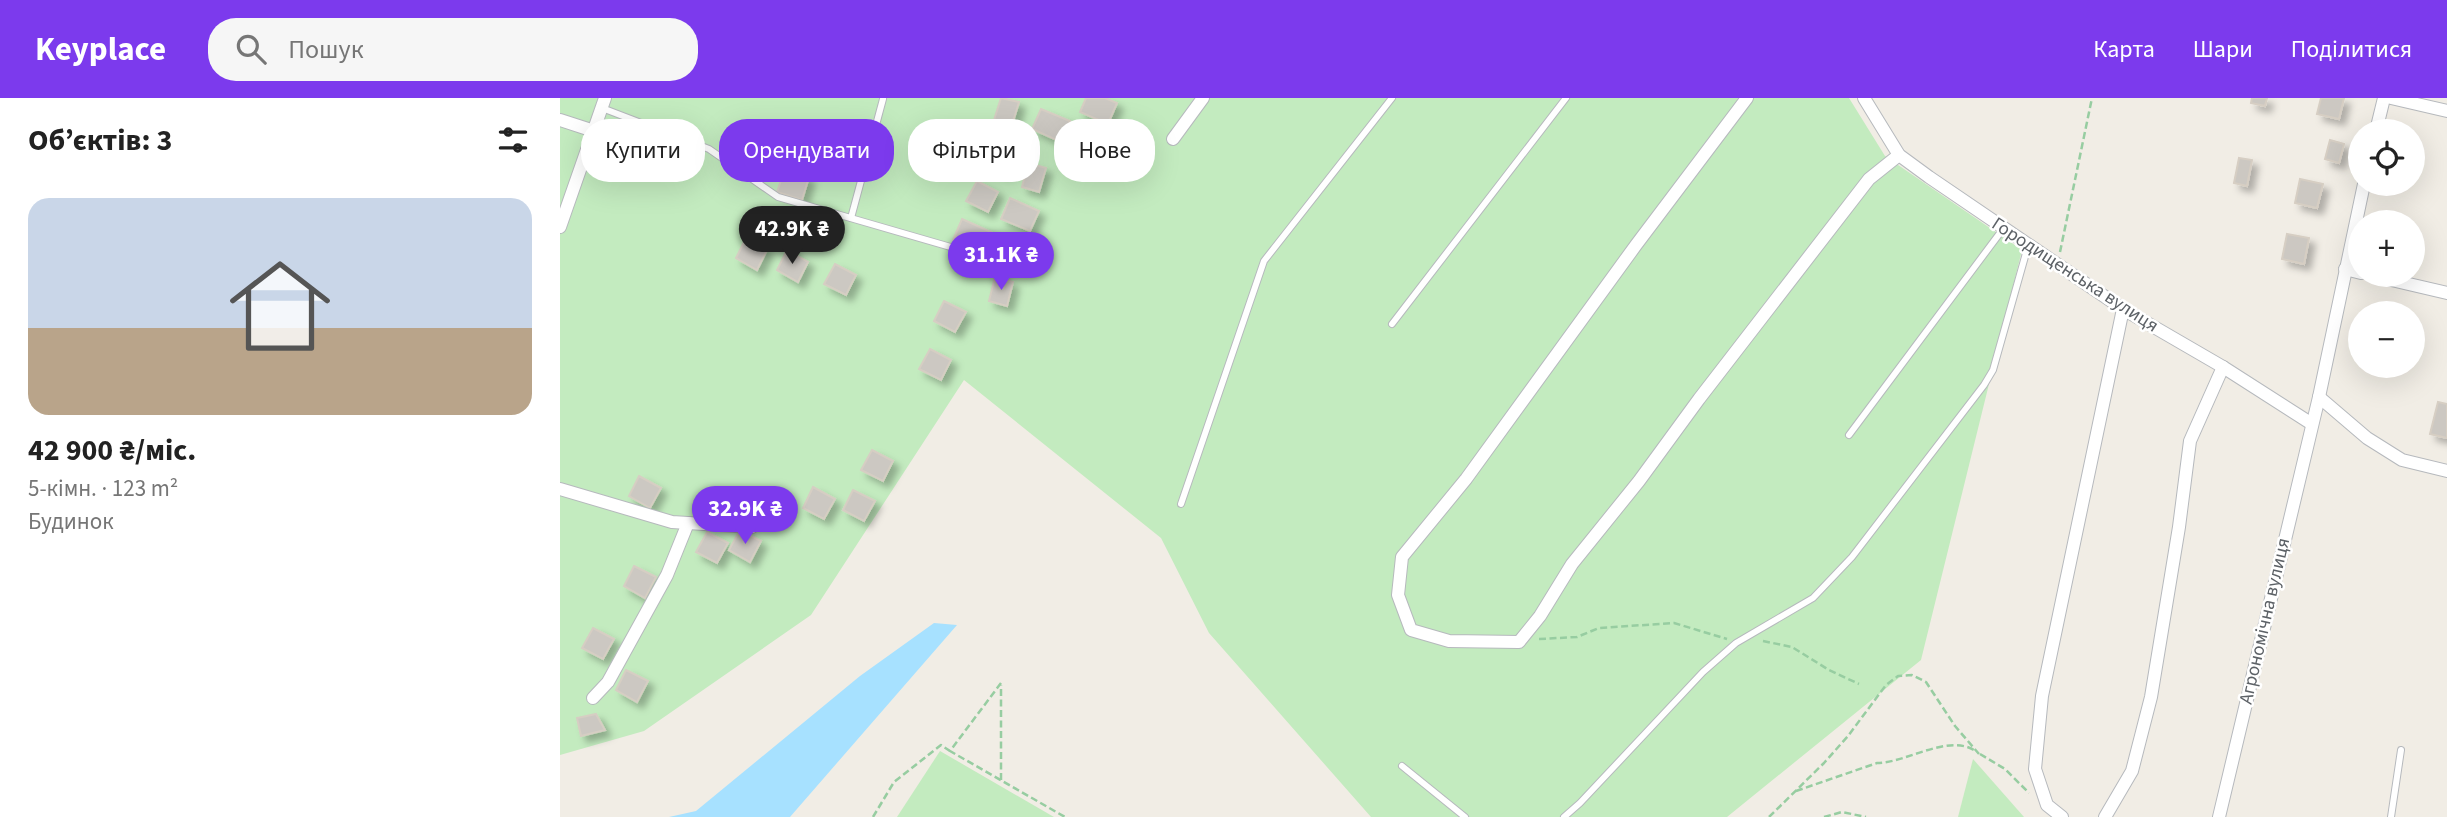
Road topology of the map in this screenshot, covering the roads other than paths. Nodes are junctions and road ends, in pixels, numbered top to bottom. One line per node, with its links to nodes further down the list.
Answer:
1 (1203, 98): 14 (street)
2 (1392, 98): 35 (lane)
3 (1566, 98): 28 (lane)
4 (1747, 98): 15 (street)
5 (1864, 98): 15 (street, Городищенська вулиця)
6 (2384, 98): 11 (street)
7 (2391, 98): 10 (street)
8 (883, 99): 18 (lane)
9 (603, 103): 18 (lane)
10 (2447, 111)
11 (2379, 119)
12 (560, 120): 13 (street)
13 (581, 127)
14 (1173, 139)
15 (1899, 155): 20 (street, Городищенська вулиця)
16 (581, 168): 19 (street)
17 (2361, 196): 23 (street, Агрономічна вулиця)
18 (851, 218): 22 (lane)
19 (560, 227)
20 (2003, 229): 21 (street, Городищенська вулиця); 32 (lane)
21 (2028, 246): 27 (street, Городищенська вулиця); 42 (lane)
22 (985, 257)
23 (2345, 269): 24 (street); 30 (street, Агрономічна вулиця)
24 (2348, 270)
25 (2421, 287): 26 (street)
26 (2447, 293)
27 (2123, 309): 29 (street, Городищенська вулиця); 43 (street)
28 (1392, 324)
29 (2223, 367): 31 (street, Городищенська вулиця); 44 (street)
30 (2319, 397): 31 (street, Агрономічна вулиця); 33 (street)
31 (2312, 424): 45 (street, Агрономічна вулиця)
32 (1849, 435)
33 (2447, 471)
34 (560, 489): 36 (street)
35 (1181, 504)
36 (688, 523): 37 (street); 38 (street)
37 (751, 527)
38 (593, 698)
39 (2401, 750): 46 (lane)
40 (1402, 766): 41 (lane)
41 (1465, 817)
42 (1564, 817)
43 (2062, 817)
44 (2105, 817)
45 (2219, 817)
46 (2391, 817)

